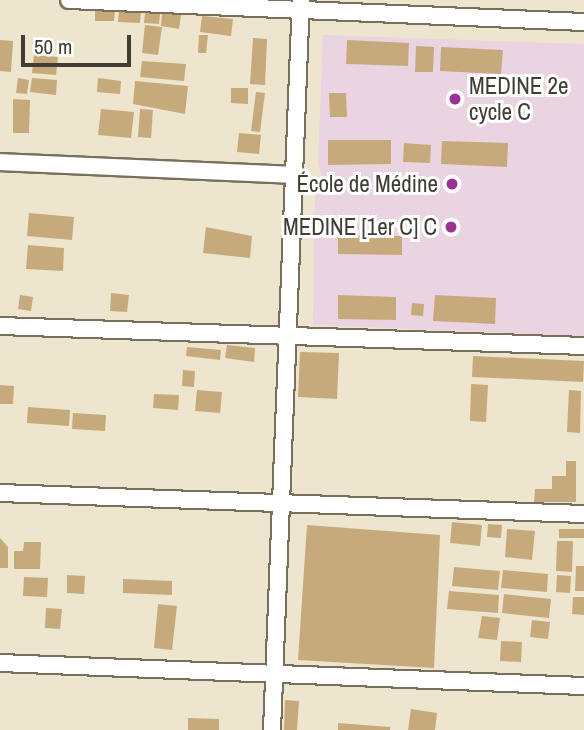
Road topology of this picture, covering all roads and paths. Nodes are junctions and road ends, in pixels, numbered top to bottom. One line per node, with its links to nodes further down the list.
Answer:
1 (69, 0): 2 (street)
2 (300, 5): 3 (street); 5 (street)
3 (584, 22)
4 (0, 162): 5 (street)
5 (294, 175): 7 (street)
6 (0, 326): 7 (street)
7 (288, 335): 8 (street); 10 (street)
8 (584, 346)
9 (0, 493): 10 (street)
10 (281, 502): 11 (street); 13 (street)
11 (584, 514)
12 (0, 663): 13 (street)
13 (274, 674): 14 (street); 15 (street)
14 (584, 687)
15 (272, 730)

